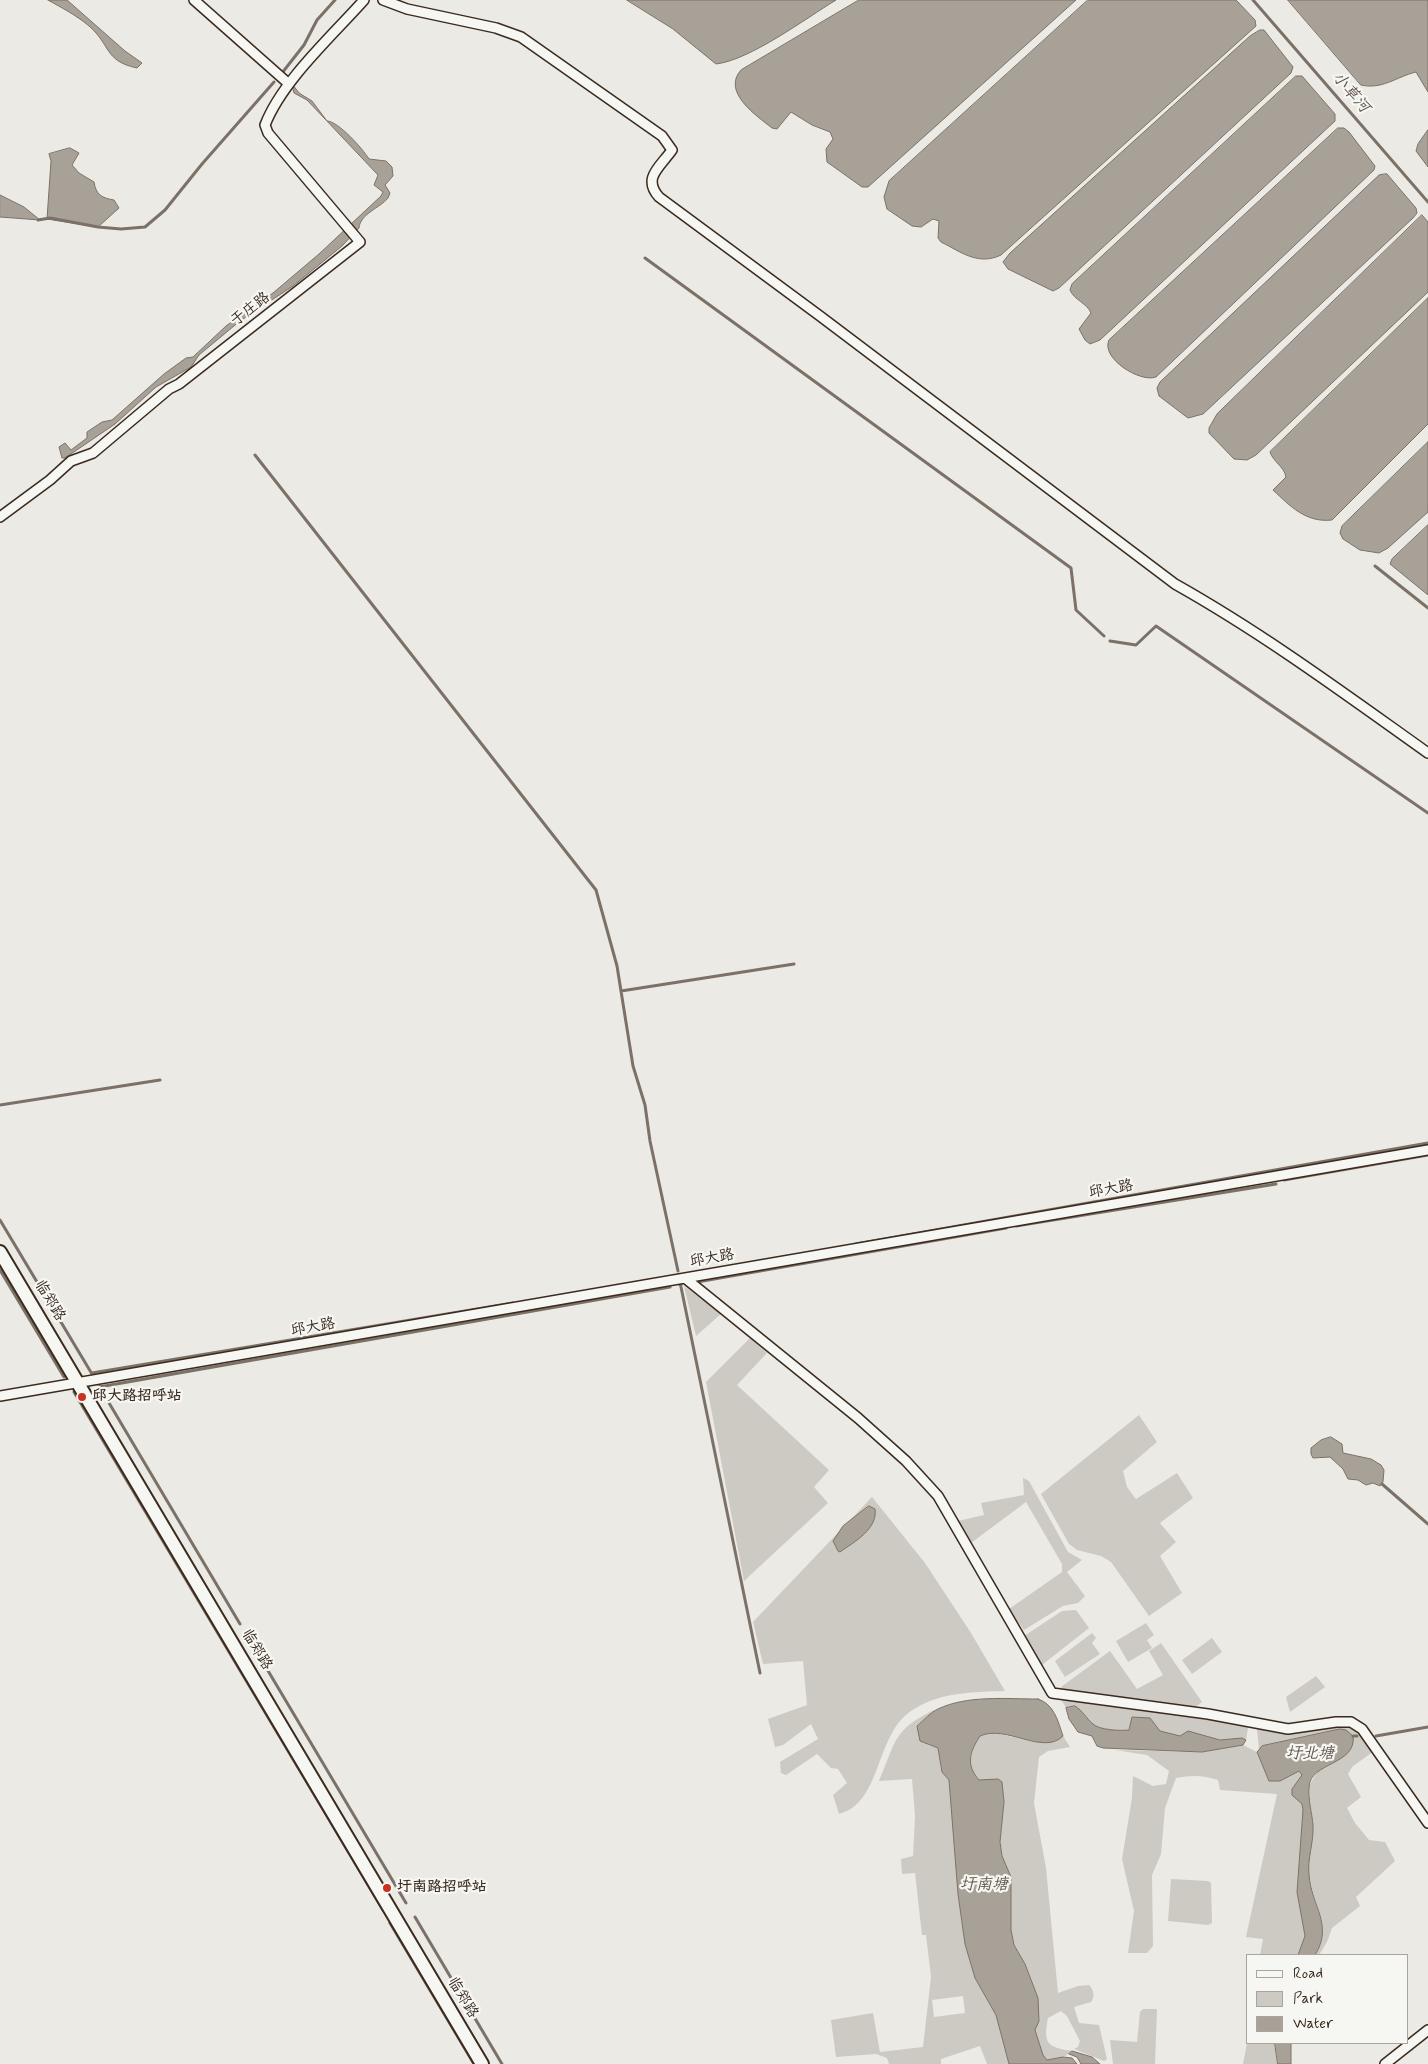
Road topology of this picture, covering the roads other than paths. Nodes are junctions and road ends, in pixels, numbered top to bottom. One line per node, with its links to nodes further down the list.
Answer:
1 (194, 0): 4 (street)
2 (364, 0): 4 (street)
3 (383, 0): 6 (street)
4 (289, 84): 5 (street, 于庄路)
5 (0, 516)
6 (1428, 754)
7 (1428, 1150): 9 (street, 邱大路)
8 (0, 1252): 10 (main road, 临郑路)
9 (685, 1278): 10 (street, 邱大路); 12 (street)
10 (78, 1383): 11 (street, 邱大路); 14 (main road, 临郑路)
11 (0, 1396)
12 (1428, 1823)
13 (1428, 2030): 15 (street)
14 (482, 2064)
15 (1385, 2064)

